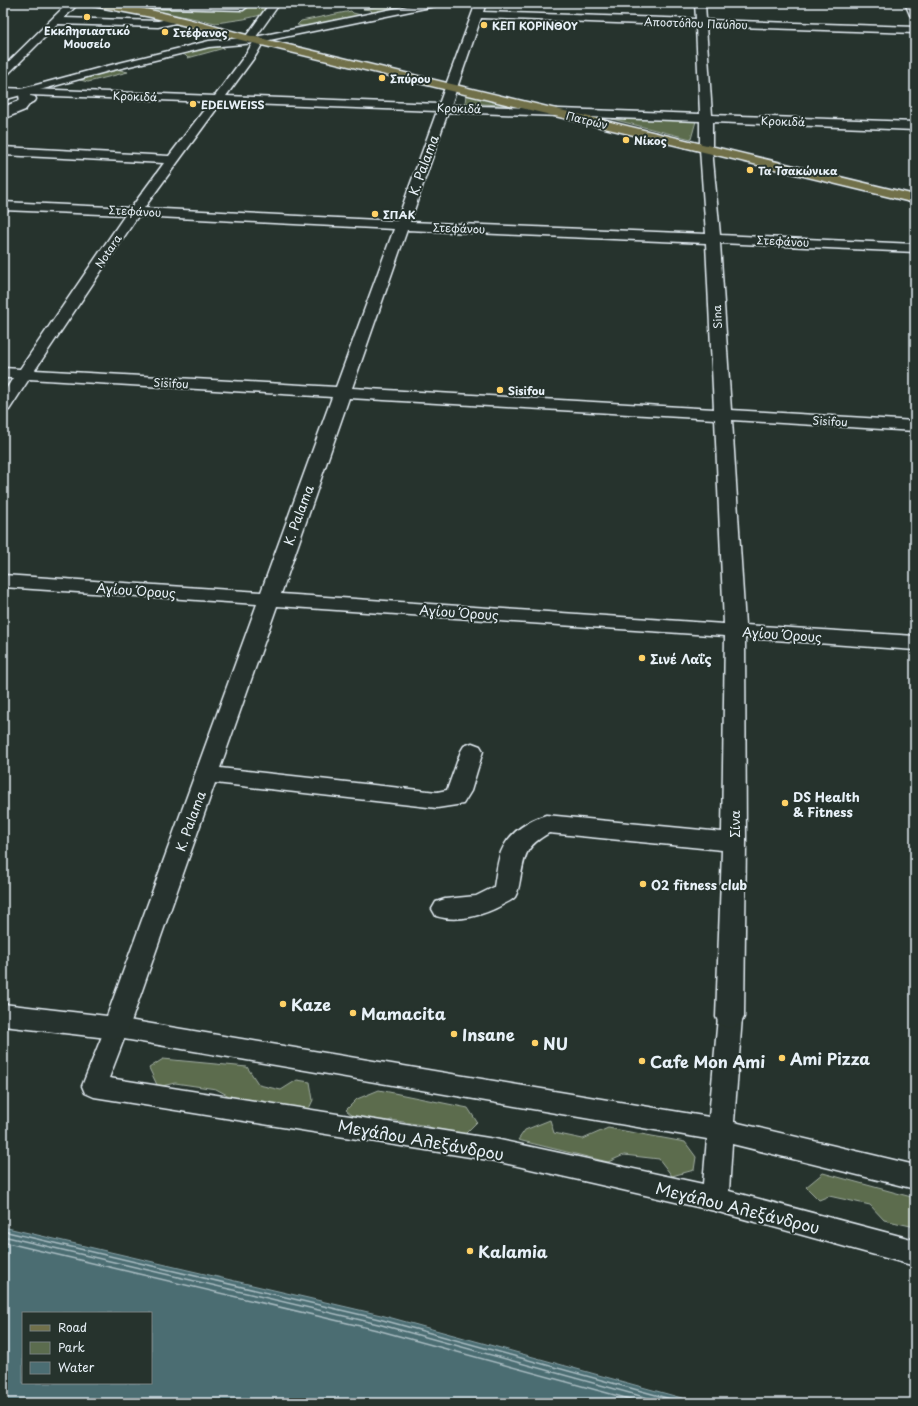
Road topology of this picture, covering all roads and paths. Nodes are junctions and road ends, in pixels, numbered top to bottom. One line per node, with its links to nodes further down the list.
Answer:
1 (74, 3): 15 (street)
2 (93, 3): 10 (main road)
3 (275, 3): 19 (street, Notara)
4 (408, 3): 8 (street)
5 (435, 3): 8 (street)
6 (700, 3): 16 (street, Sina)
7 (910, 3): 13 (street)
8 (420, 4): 19 (street)
9 (195, 5): 10 (street); 11 (street); 14 (street)
10 (112, 6): 14 (main road)
11 (239, 6)
12 (479, 9): 16 (street, Αποστόλου Παύλου); 23 (street, K. Palama)
13 (915, 15)
14 (176, 20): 15 (street); 19 (main road)
15 (55, 22): 21 (street)
16 (701, 23): 18 (street, Αποστόλου Παύλου); 33 (street, Sina)
17 (288, 24): 19 (street)
18 (915, 30)
19 (254, 40): 20 (street); 23 (main road, Πατρών); 26 (street); 28 (street, Notara)
20 (210, 54)
21 (3, 73)
22 (88, 84): 25 (street)
23 (452, 88): 29 (street, K. Palama); 31 (main road, Πατρών)
24 (3, 91): 26 (street, Κροκιδά)
25 (49, 93): 26 (street, Κροκιδά); 28 (street, Κροκιδά)
26 (23, 95): 27 (street); 30 (street); 32 (street)
27 (3, 97)
28 (218, 99): 29 (street, Κροκιδά); 37 (street, Notara)
29 (444, 108): 31 (street, Κροκιδά); 41 (street, K. Palama)
30 (3, 111)
31 (557, 113): 33 (street, Κροκιδά); 35 (main road, Πατρών)
32 (3, 115)
33 (706, 118): 34 (street, Κροκιδά); 35 (street, Sina)
34 (915, 126)
35 (706, 149): 38 (main road, Πατρών); 42 (street, Sina)
36 (3, 151): 37 (street)
37 (172, 160): 40 (street, Notara)
38 (915, 199)
39 (3, 206): 40 (street, Στεφάνου)
40 (135, 211): 41 (street, Στεφάνου); 45 (street, Notara)
41 (401, 225): 42 (street, Στεφάνου); 46 (street, K. Palama)
42 (713, 238): 43 (street, Στεφάνου); 48 (street, Sina)
43 (915, 248)
44 (3, 374): 45 (street, Sisifou)
45 (23, 375): 46 (street, Sisifou); 47 (street, Notara)
46 (342, 392): 48 (street, Sisifou); 51 (street, K. Palama)
47 (3, 406)
48 (723, 414): 49 (street, Sisifou); 52 (street, Sina)
49 (915, 426)
50 (3, 581): 51 (street, Αγίου Όρους)
51 (269, 599): 52 (street, Αγίου Όρους); 55 (street, K. Palama)
52 (735, 631): 53 (street, Αγίου Όρους); 56 (street, Σίνα)
53 (915, 643)
54 (472, 751): 55 (street)
55 (206, 774): 60 (street, K. Palama)
56 (734, 842): 57 (street); 59 (street, Σίνα)
57 (445, 908)
58 (3, 1015): 60 (street)
59 (730, 1017): 61 (street)
60 (116, 1028): 61 (street); 63 (street, Μεγάλου Αλεξάνδρου)
61 (721, 1130): 62 (street); 63 (street)
62 (915, 1177)
63 (715, 1199): 64 (street, Μεγάλου Αλεξάνδρου)
64 (915, 1253)

